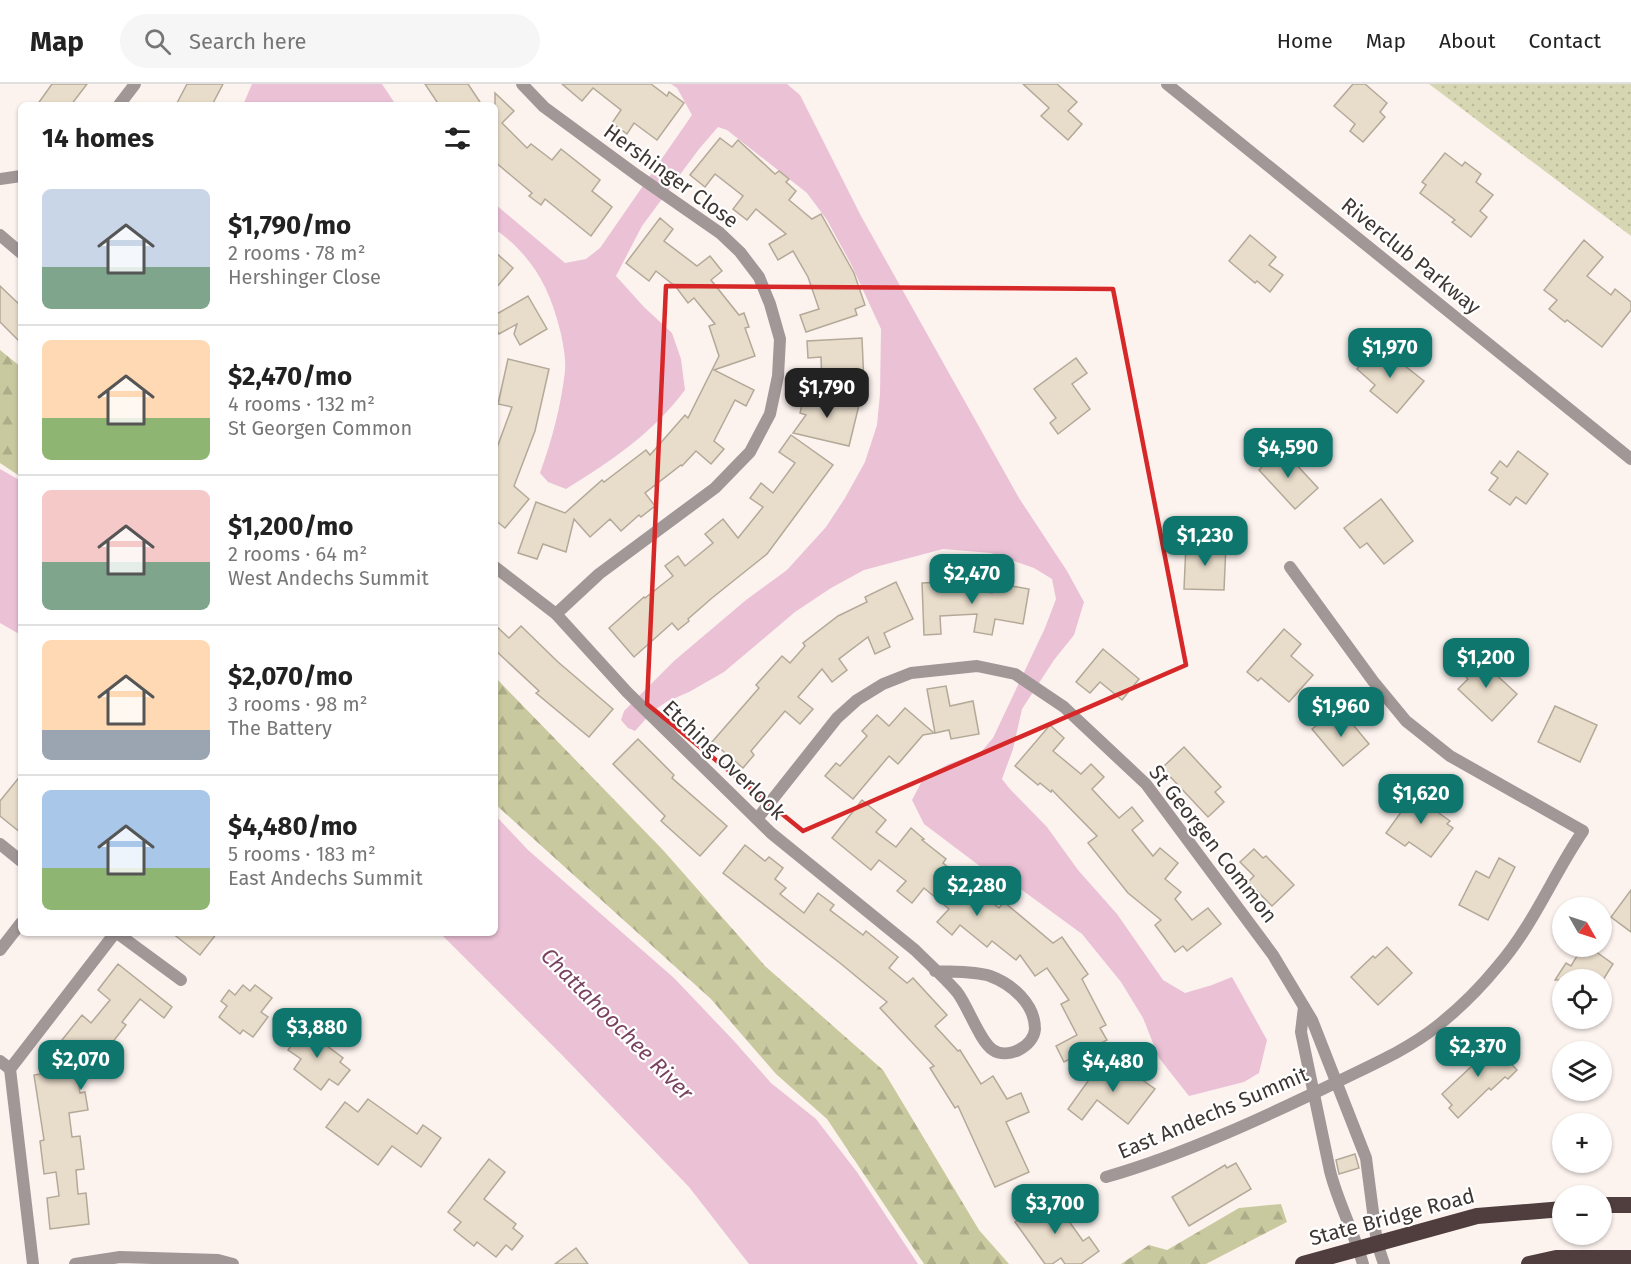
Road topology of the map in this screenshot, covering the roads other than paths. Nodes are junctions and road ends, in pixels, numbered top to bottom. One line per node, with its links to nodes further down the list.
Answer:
1 (135, 84): 4 (street)
2 (522, 84): 12 (street, Hershinger Close)
3 (1167, 84): 9 (street, Riverclub Parkway)
4 (121, 102)
5 (18, 176): 6 (street)
6 (0, 179)
7 (0, 235): 8 (street)
8 (18, 250)
9 (1631, 459)
10 (1290, 567): 25 (street, East Andechs Summit)
11 (498, 569): 12 (street, Etching Overlook)
12 (556, 614): 13 (street, Etching Overlook)
13 (757, 819): 20 (street, Etching Overlook); 22 (street, St Georgen Common)
14 (0, 844): 15 (street)
15 (18, 859)
16 (18, 927): 19 (street)
17 (114, 936): 24 (street)
18 (120, 936): 21 (street)
19 (0, 950)
20 (935, 971): 20 (street, Etching Overlook)
21 (181, 980)
22 (1304, 1007): 25 (street, St Georgen Common); 26 (street)
23 (0, 1061): 24 (street)
24 (10, 1069): 34 (street)
25 (1335, 1082): 26 (street, East Andechs Summit); 31 (street, St Georgen Common)
26 (1315, 1093): 27 (street, East Andechs Summit); 32 (street)
27 (1106, 1178)
28 (1631, 1204): 29 (highway)
29 (1612, 1205)
30 (1552, 1210): 31 (highway, State Bridge Road)
31 (1377, 1243): 32 (highway, State Bridge Road); 38 (street, St Georgen Common)
32 (1361, 1256): 37 (highway, State Bridge Road)
33 (1631, 1258): 39 (highway)
34 (33, 1264)
35 (75, 1264): 36 (street)
36 (233, 1264)
37 (1303, 1264)
38 (1384, 1264)
39 (1529, 1264)

